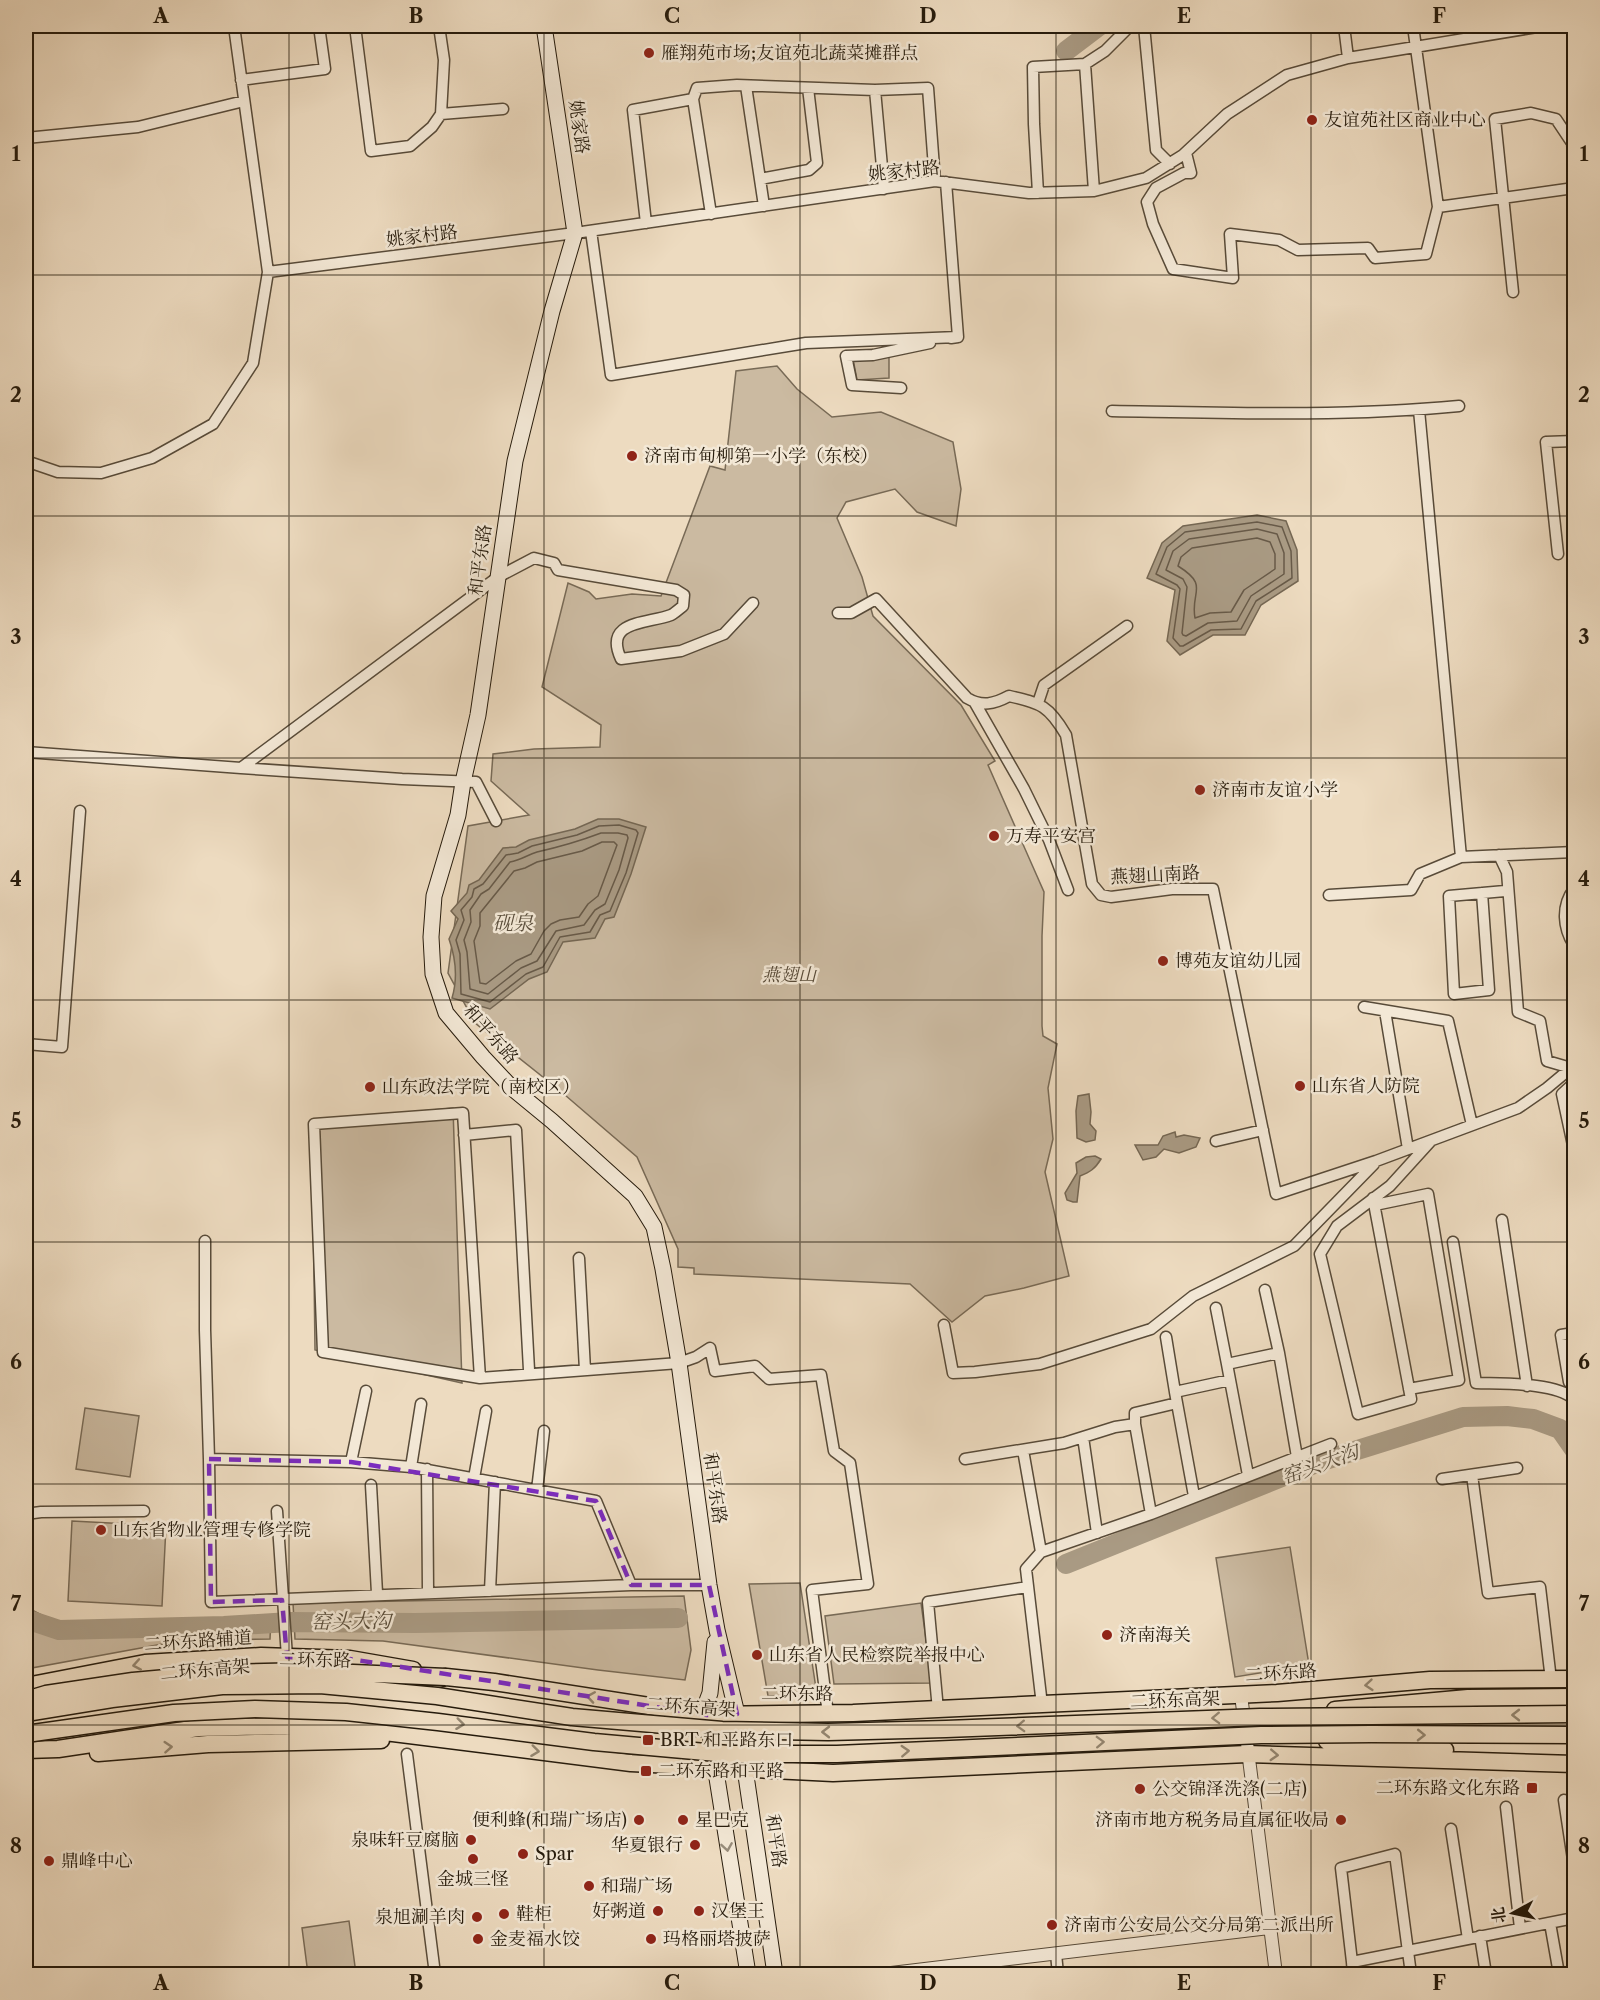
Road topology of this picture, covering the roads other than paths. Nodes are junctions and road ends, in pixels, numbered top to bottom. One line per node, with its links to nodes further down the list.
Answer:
1 (234, 26): 14 (street)
2 (319, 26): 14 (street)
3 (355, 26): 21 (street)
4 (439, 26): 21 (street)
5 (544, 26): 37 (main road, 姚家路)
6 (1130, 26): 13 (street)
7 (1144, 26): 25 (street)
8 (1344, 26): 12 (street)
9 (1413, 26): 11 (street)
10 (1543, 26): 11 (street, 姚家村路)
11 (1415, 47): 12 (street, 姚家村路); 34 (street)
12 (1348, 58): 23 (street, 姚家村路)
13 (1085, 64): 30 (street); 31 (street)
14 (241, 80): 19 (street)
15 (746, 86): 16 (street); 18 (street); 26 (street)
16 (808, 88): 17 (street); 26 (street)
17 (875, 90): 27 (street); 29 (street)
18 (693, 99): 35 (street); 36 (street)
19 (244, 101): 22 (street); 38 (street)
20 (503, 110): 21 (street)
21 (441, 114)
22 (26, 138)
23 (1186, 153): 25 (street, 姚家村路); 34 (street)
24 (1575, 156): 32 (street)
25 (1170, 164): 30 (street, 姚家村路)
26 (760, 179): 33 (street)
27 (940, 182): 29 (street, 姚家村路); 31 (street, 姚家村路); 40 (street)
28 (1575, 188): 32 (street)
29 (884, 189): 33 (street, 姚家村路)
30 (1094, 191): 31 (street, 姚家村路)
31 (1038, 193)
32 (1503, 198): 34 (street); 39 (street)
33 (764, 206): 35 (street, 姚家村路)
34 (1438, 207)
35 (711, 214): 36 (street, 姚家村路)
36 (646, 223): 37 (street, 姚家村路)
37 (583, 232): 38 (street, 姚家村路); 40 (street); 48 (main road, 和平东路)
38 (268, 272): 46 (street)
39 (1513, 292)
40 (958, 337): 41 (street)
41 (901, 388)
42 (1460, 406): 43 (street)
43 (1419, 410): 44 (street); 61 (street)
44 (1112, 411)
45 (1575, 441): 47 (street)
46 (26, 461)
47 (1558, 554)
48 (498, 577): 49 (street); 55 (street); 56 (main road, 和平东路)
49 (753, 603)
50 (838, 613): 52 (street)
51 (1127, 626): 53 (street)
52 (975, 703): 53 (street, 燕翅山南路); 63 (street)
53 (1038, 703): 74 (street, 燕翅山南路)
54 (26, 752): 55 (street)
55 (240, 768): 56 (street)
56 (463, 782): 58 (street); 92 (main road, 和平东路)
57 (80, 811): 70 (street)
58 (496, 821)
59 (1575, 852): 60 (street)
60 (1499, 855): 61 (street); 71 (street)
61 (1461, 857): 66 (street)
62 (1575, 889): 67 (street)
63 (1068, 890)
64 (1505, 891): 65 (street)
65 (1482, 893): 65 (street)
66 (1329, 895)
67 (1575, 945)
68 (1364, 1007): 69 (street)
69 (1385, 1011): 73 (street); 78 (street)
70 (26, 1044)
71 (1573, 1068): 73 (street, 燕翅山南路)
72 (1575, 1083): 79 (street)
73 (1472, 1125): 76 (street, 燕翅山南路)
74 (1263, 1130): 77 (street); 80 (street, 燕翅山南路)
75 (464, 1135): 94 (street); 96 (street); 96 (street)
76 (1432, 1140): 78 (street, 燕翅山南路); 81 (street)
77 (1215, 1141)
78 (1408, 1149): 80 (street, 燕翅山南路)
79 (1575, 1150)
80 (1376, 1161): 88 (street)
81 (1374, 1202): 100 (street); 100 (street); 100 (street)
82 (1502, 1220): 98 (street)
83 (205, 1241): 112 (street)
84 (1453, 1242): 98 (street)
85 (579, 1258): 95 (street)
86 (1265, 1290): 91 (street)
87 (1216, 1308): 93 (street)
88 (944, 1325)
89 (1575, 1333): 99 (street)
90 (1166, 1337): 102 (street)
91 (1279, 1353): 93 (street); 111 (street)
92 (679, 1363): 95 (street); 133 (main road, 和平东路); 153 (street)
93 (1227, 1364): 97 (street)
94 (529, 1370)
95 (585, 1370): 96 (street)
96 (480, 1378)
97 (1230, 1380): 102 (street); 118 (street)
98 (1527, 1386): 103 (street)
99 (1575, 1386)
100 (1409, 1389)
101 (366, 1391): 114 (street)
102 (1176, 1397): 106 (street); 125 (street)
103 (1575, 1399)
104 (421, 1404): 115 (street)
105 (486, 1411): 120 (street)
106 (1135, 1424): 108 (street); 129 (street)
107 (544, 1431): 124 (street)
108 (1083, 1437): 110 (street); 130 (street)
109 (1331, 1444): 111 (street)
110 (1023, 1450): 113 (street); 131 (street)
111 (1297, 1457): 118 (street)
112 (209, 1459): 114 (street); 138 (street)
113 (965, 1459)
114 (351, 1462): 115 (street)
115 (411, 1467): 117 (street)
116 (1517, 1468): 119 (street)
117 (427, 1469): 120 (street); 135 (street)
118 (1248, 1475): 125 (street)
119 (1472, 1475): 121 (street); 143 (street)
120 (474, 1478): 122 (street)
121 (1442, 1479)
122 (495, 1482): 124 (street); 136 (street)
123 (371, 1485): 137 (street)
124 (537, 1490): 132 (street)
125 (1194, 1496): 129 (street)
126 (144, 1511): 128 (street)
127 (277, 1511): 138 (street)
128 (26, 1514)
129 (1151, 1514): 130 (street)
130 (1097, 1533): 131 (street)
131 (1041, 1552): 134 (street)
132 (631, 1585): 133 (street); 136 (street)
133 (708, 1585): 139 (main road, 和平东路)
134 (1028, 1587): 149 (street); 150 (street)
135 (428, 1589)
136 (490, 1591): 138 (street)
137 (377, 1593)
138 (282, 1600): 140 (street)
139 (717, 1630): 152 (main road, 和平东路); 155 (main road, 和平东路)
140 (286, 1652): 141 (highway, 二环东路辅道); 144 (highway, 二环东路辅道, one-way to 144)
141 (446, 1677): 145 (highway, 二环东路); 148 (highway, bridge); 155 (highway, 二环东路, one-way to 141)
142 (1575, 1679): 143 (highway, 二环东路)
143 (1551, 1680): 146 (highway, 二环东路, one-way to 146)
144 (26, 1686)
145 (26, 1692)
146 (1241, 1695): 149 (highway, 二环东路); 164 (street)
147 (1575, 1697): 156 (highway, bridge)
148 (26, 1700)
149 (1042, 1705): 150 (highway, 二环东路)
150 (938, 1710): 153 (highway, 二环东路)
151 (26, 1713): 156 (highway, 二环东高架, one-way to 151, bridge)
152 (737, 1714): 153 (highway, 二环东路); 155 (highway, 二环东路); 168 (main road, 和平路)
153 (828, 1714)
154 (1575, 1714): 156 (highway, 二环东高架, one-way to 156, bridge)
155 (707, 1715): 167 (main road)
156 (1260, 1717)
157 (26, 1734): 159 (highway, one-way to 159, bridge)
158 (1575, 1735): 159 (highway, one-way to 158, bridge)
159 (1261, 1736): 162 (highway, bridge)
160 (436, 1738): 161 (highway); 165 (highway, one-way to 160); 167 (highway, one-way to 167)
161 (26, 1748)
162 (1575, 1752)
163 (407, 1754): 182 (street)
164 (1247, 1754): 166 (highway, one-way to 166); 168 (highway); 175 (street)
165 (26, 1758)
166 (1575, 1764)
167 (714, 1768): 168 (highway); 183 (main road, one-way to 183)
168 (746, 1770): 184 (main road, 和平路)
169 (1564, 1800): 172 (street)
170 (1506, 1807): 176 (street)
171 (1450, 1829): 178 (street)
172 (1575, 1866)
173 (1575, 1918): 174 (street)
174 (1550, 1923): 176 (street); 191 (street)
175 (1269, 1928): 180 (street); 187 (street)
176 (1520, 1928): 177 (street)
177 (1480, 1936): 178 (street); 190 (street)
178 (1468, 1939): 179 (street)
179 (1407, 1951): 181 (street); 181 (street); 189 (street)
180 (1056, 1954): 185 (street); 186 (street)
181 (1352, 1962): 188 (street)
182 (435, 1974)
183 (748, 1974)
184 (775, 1974)
185 (883, 1974)
186 (1058, 1974)
187 (1276, 1974)
188 (1353, 1974)
189 (1411, 1974)
190 (1486, 1974)
191 (1558, 1974)

